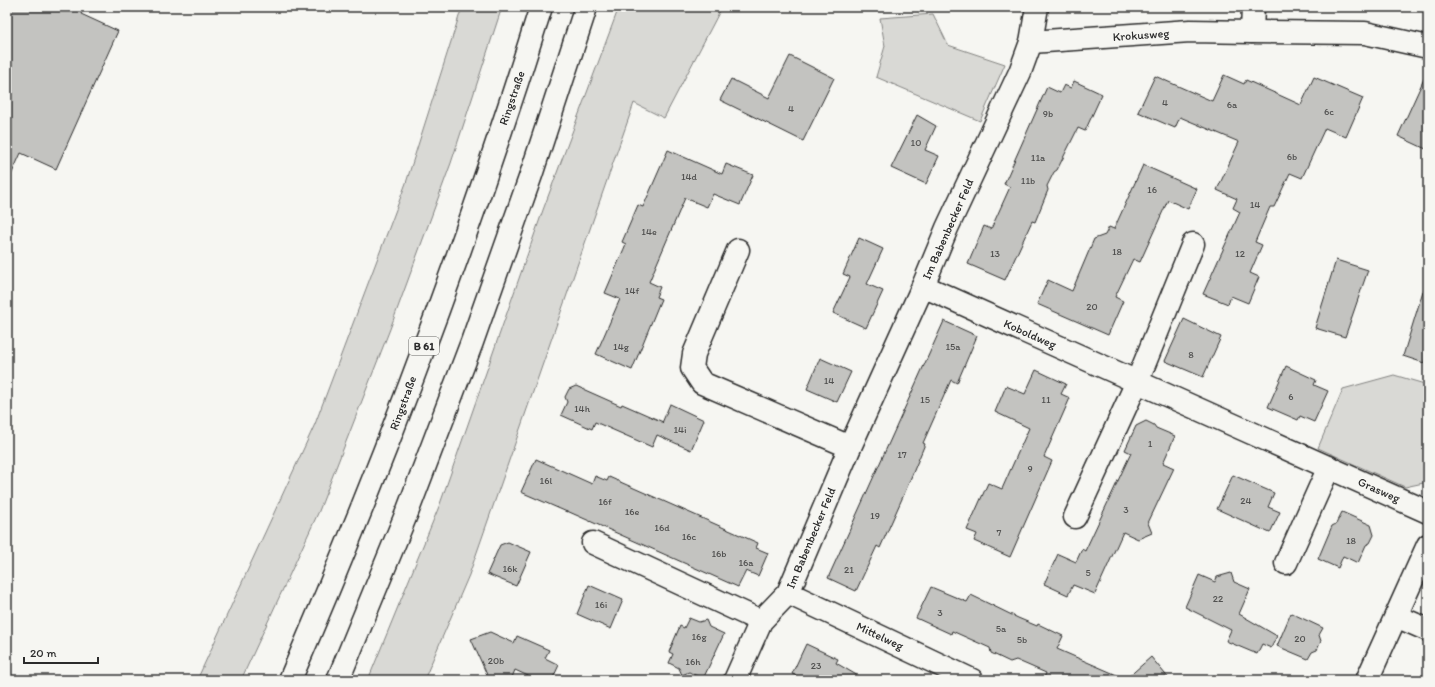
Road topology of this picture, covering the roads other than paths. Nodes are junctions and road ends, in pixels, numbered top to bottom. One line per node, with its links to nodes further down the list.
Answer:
1 (541, 7): 23 (main road, Ringstraße / B 61)
2 (586, 7): 24 (main road)
3 (1037, 7): 6 (main road, Im Babenbecker Feld)
4 (1253, 7): 5 (main road)
5 (1252, 32): 6 (main road, Krokusweg); 7 (main road, Krokusweg)
6 (1031, 42): 10 (main road, Im Babenbecker Feld)
7 (1428, 47)
8 (1193, 244): 11 (main road)
9 (738, 250): 12 (main road)
10 (923, 286): 11 (main road, Koboldweg); 12 (main road, Im Babenbecker Feld)
11 (1137, 382): 13 (main road, Koboldweg); 15 (main road)
12 (850, 447): 19 (main road, Im Babenbecker Feld)
13 (1329, 467): 14 (main road, Grasweg); 18 (main road)
14 (1428, 512)
15 (1075, 516)
16 (593, 543): 21 (main road)
17 (1428, 545): 20 (main road)
18 (1286, 563)
19 (788, 593): 21 (main road, Im Babenbecker Feld); 26 (main road, Mittelweg)
20 (1396, 616): 22 (main road); 27 (main road)
21 (761, 620): 25 (main road, Im Babenbecker Feld)
22 (1428, 630)
23 (290, 680)
24 (338, 680)
25 (735, 680)
26 (972, 680)
27 (1367, 680)

